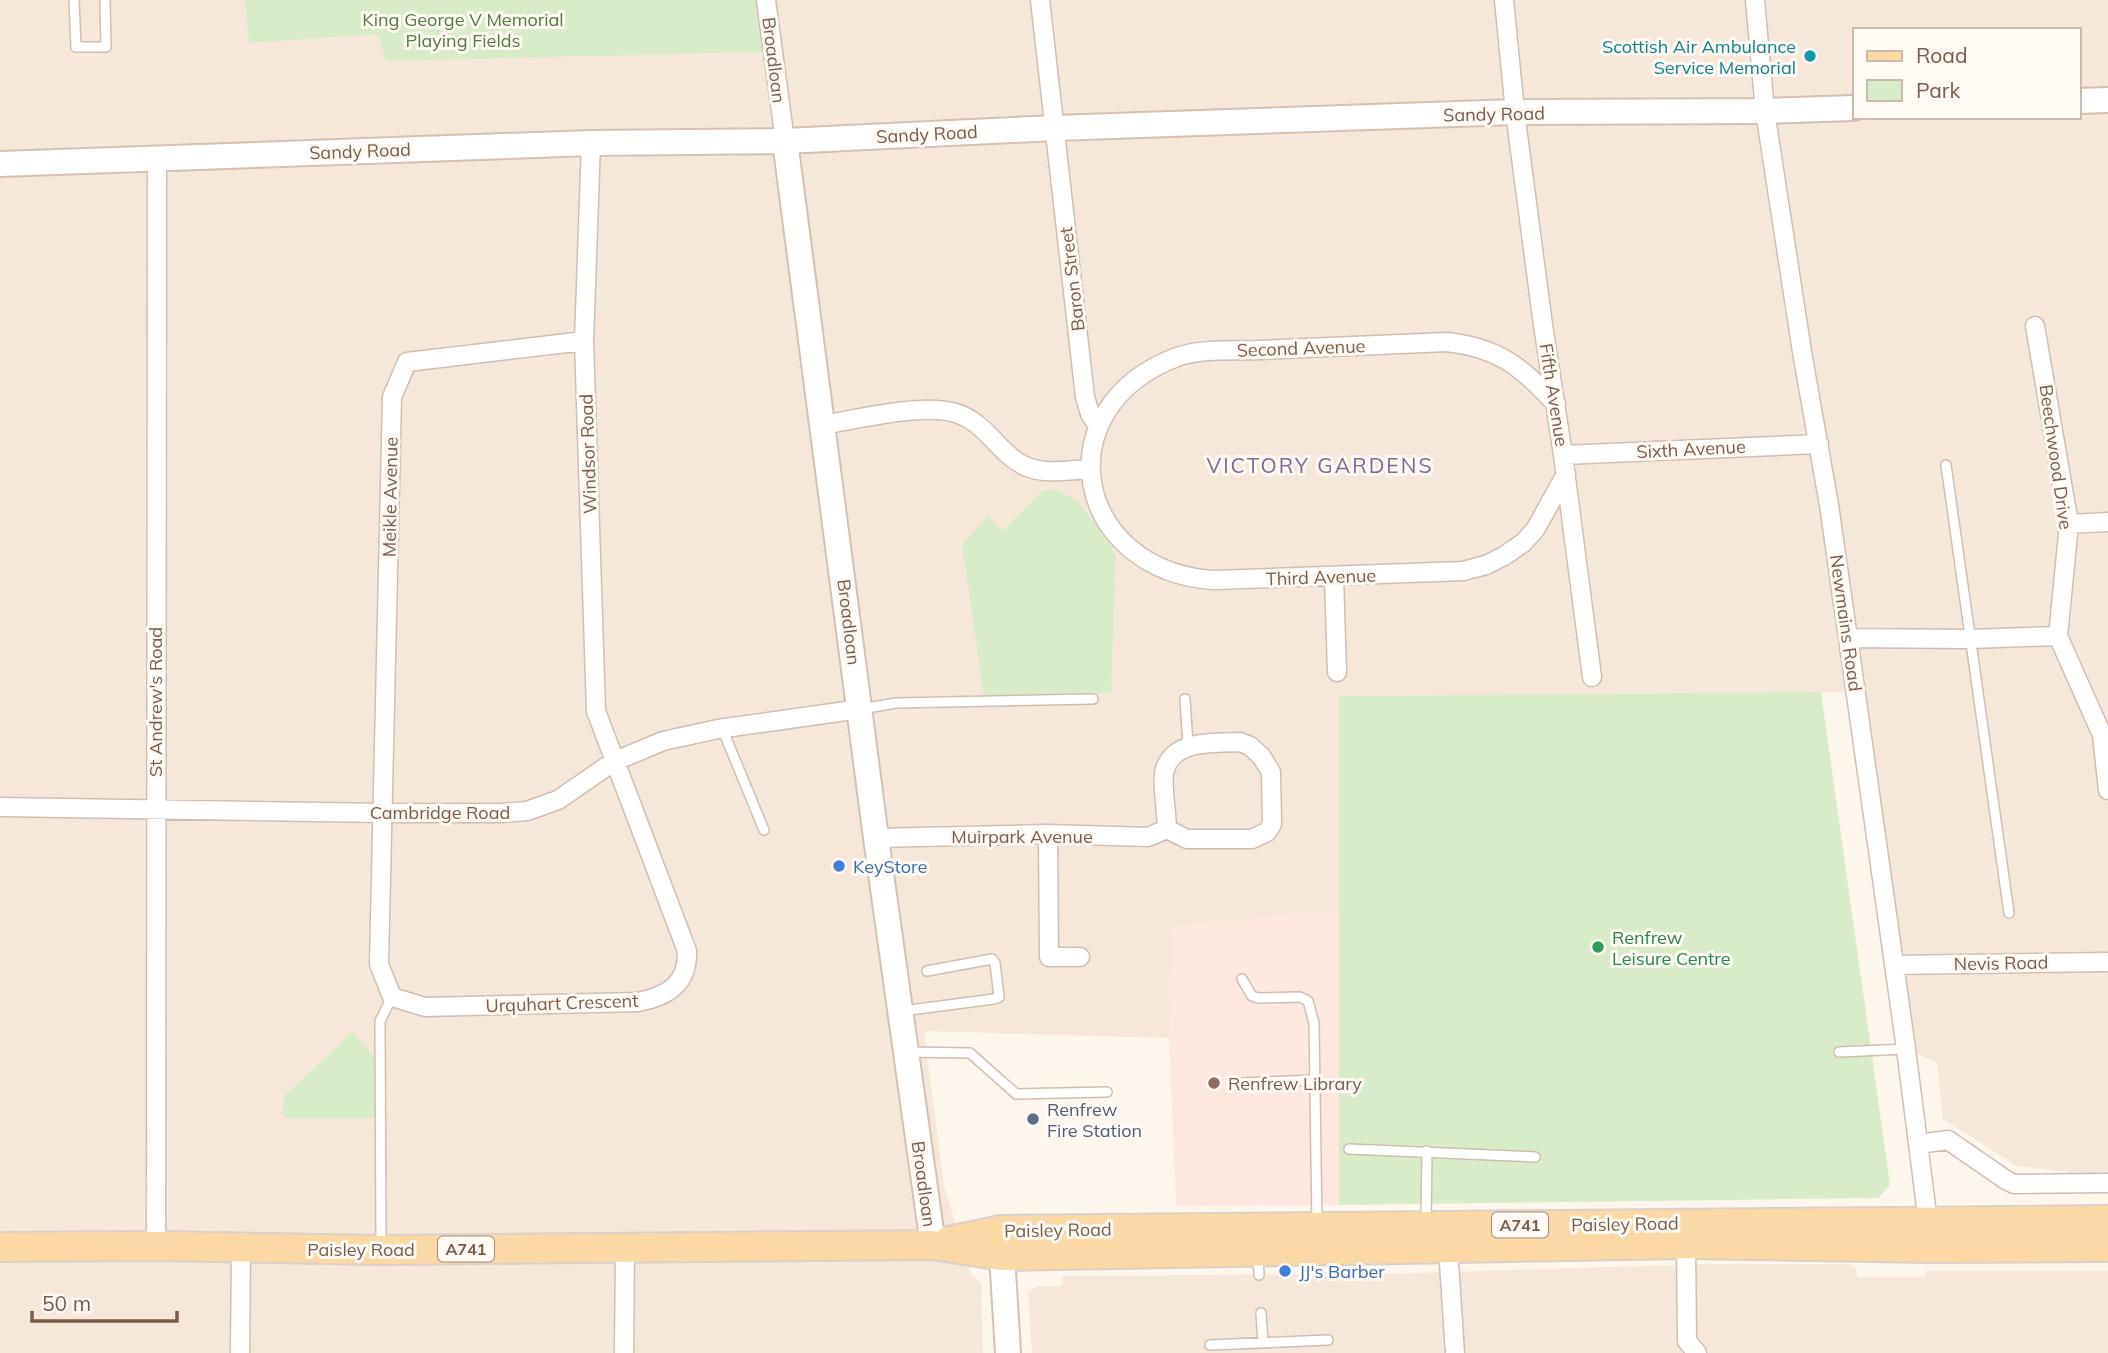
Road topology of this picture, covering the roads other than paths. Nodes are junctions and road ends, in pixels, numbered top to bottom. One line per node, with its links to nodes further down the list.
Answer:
1 (74, 0): 2 (lane)
2 (105, 0)
3 (766, 0): 13 (street, Broadloan)
4 (1040, 0): 12 (street, Baron Street)
5 (1504, 0): 11 (street, Fifth Avenue)
6 (1755, 0): 10 (street, Newmains Road)
7 (2108, 100): 8 (main road)
8 (2080, 101)
9 (1853, 108): 10 (main road, Sandy Road)
10 (1765, 111): 11 (main road, Sandy Road); 22 (street, Newmains Road)
11 (1515, 112): 12 (main road, Sandy Road); 19 (street, Fifth Avenue)
12 (1055, 128): 13 (main road, Sandy Road); 21 (street, Baron Street)
13 (785, 141): 14 (main road, Sandy Road); 20 (main road, Broadloan)
14 (591, 143): 15 (main road, Sandy Road); 18 (street, Windsor Road)
15 (157, 158): 16 (main road, Sandy Road); 44 (street, St Andrew's Road)
16 (0, 164)
17 (2035, 326): 28 (street, Beechwood Drive)
18 (584, 341): 41 (street, Windsor Road); 45 (street, Meikle Avenue)
19 (1556, 404): 21 (street, Second Avenue); 23 (street, Fifth Avenue)
20 (823, 425): 25 (street); 37 (main road, Broadloan)
21 (1098, 426): 25 (street, Second Avenue)
22 (1819, 444): 23 (street, Sixth Avenue); 31 (street, Newmains Road)
23 (1563, 455): 26 (street, Fifth Avenue)
24 (1946, 465): 32 (lane)
25 (1090, 469): 29 (street, Third Avenue)
26 (1566, 474): 29 (street, Third Avenue); 34 (street, Fifth Avenue)
27 (2108, 522): 28 (street)
28 (2069, 524): 30 (street, Beechwood Drive)
29 (1334, 577): 33 (street)
30 (2058, 636): 32 (street); 39 (street, Beechwood Drive)
31 (1848, 638): 32 (street); 53 (street, Newmains Road)
32 (1969, 639): 50 (lane)
33 (1337, 672)
34 (1592, 677)
35 (1093, 699): 37 (lane)
36 (1185, 699): 40 (lane)
37 (860, 709): 38 (street, Cambridge Road); 49 (main road, Broadloan)
38 (722, 728): 41 (street, Cambridge Road); 46 (lane)
39 (2105, 735): 42 (street, Beechwood Drive)
40 (1188, 745): 47 (street); 47 (street)
41 (614, 762): 45 (street, Cambridge Road); 56 (street, Urquhart Crescent)
42 (2108, 790)
43 (0, 807): 44 (street, Cambridge Road)
44 (155, 810): 45 (street, Cambridge Road); 77 (street, St Andrew's Road)
45 (383, 813): 56 (street)
46 (764, 830)
47 (1167, 830): 48 (street, Muirpark Avenue)
48 (1048, 834): 49 (street, Muirpark Avenue); 51 (street)
49 (876, 838): 57 (main road, Broadloan)
50 (2009, 913)
51 (1080, 957)
52 (2108, 962): 53 (street, Nevis Road)
53 (1894, 965): 58 (street, Newmains Road)
54 (927, 971): 57 (lane)
55 (1242, 979): 61 (lane)
56 (392, 997): 83 (lane)
57 (900, 1011): 59 (main road, Broadloan)
58 (1906, 1049): 60 (lane); 64 (street, Newmains Road)
59 (906, 1052): 63 (lane); 76 (main road, Broadloan)
60 (1839, 1052)
61 (1315, 1080): 62 (lane); 71 (lane)
62 (1243, 1083)
63 (1107, 1092)
64 (1918, 1144): 68 (street); 72 (street, Newmains Road)
65 (1349, 1149): 66 (lane)
66 (1427, 1151): 67 (lane); 70 (lane)
67 (1535, 1157)
68 (2108, 1183)
69 (2108, 1220): 72 (main road, Paisley Road / A741)
70 (1426, 1226): 71 (main road, Paisley Road / A741); 72 (main road, Paisley Road / A741); 82 (street)
71 (1318, 1227): 73 (main road, Paisley Road / A741)
72 (1929, 1234): 75 (main road, Paisley Road / A741); 81 (main road, Paisley Road / A741)
73 (1086, 1242): 74 (main road, Paisley Road / A741); 82 (main road, Paisley Road / A741)
74 (1001, 1243): 76 (main road, Paisley Road / A741); 90 (main road)
75 (1686, 1244): 82 (main road, Paisley Road / A741); 92 (street)
76 (933, 1245): 80 (main road, Paisley Road / A741)
77 (156, 1246): 78 (main road, Paisley Road / A741); 79 (main road, Paisley Road / A741)
78 (0, 1247)
79 (241, 1247): 83 (main road, Paisley Road / A741); 88 (street)
80 (625, 1247): 83 (main road, Paisley Road / A741); 89 (street)
81 (2108, 1247)
82 (1448, 1248): 91 (street)
83 (381, 1250)
84 (1261, 1313): 86 (lane)
85 (1328, 1340): 86 (lane)
86 (1263, 1342): 87 (lane)
87 (1210, 1345)
88 (240, 1353)
89 (624, 1353)
90 (1007, 1353)
91 (1455, 1353)
92 (1697, 1353)

